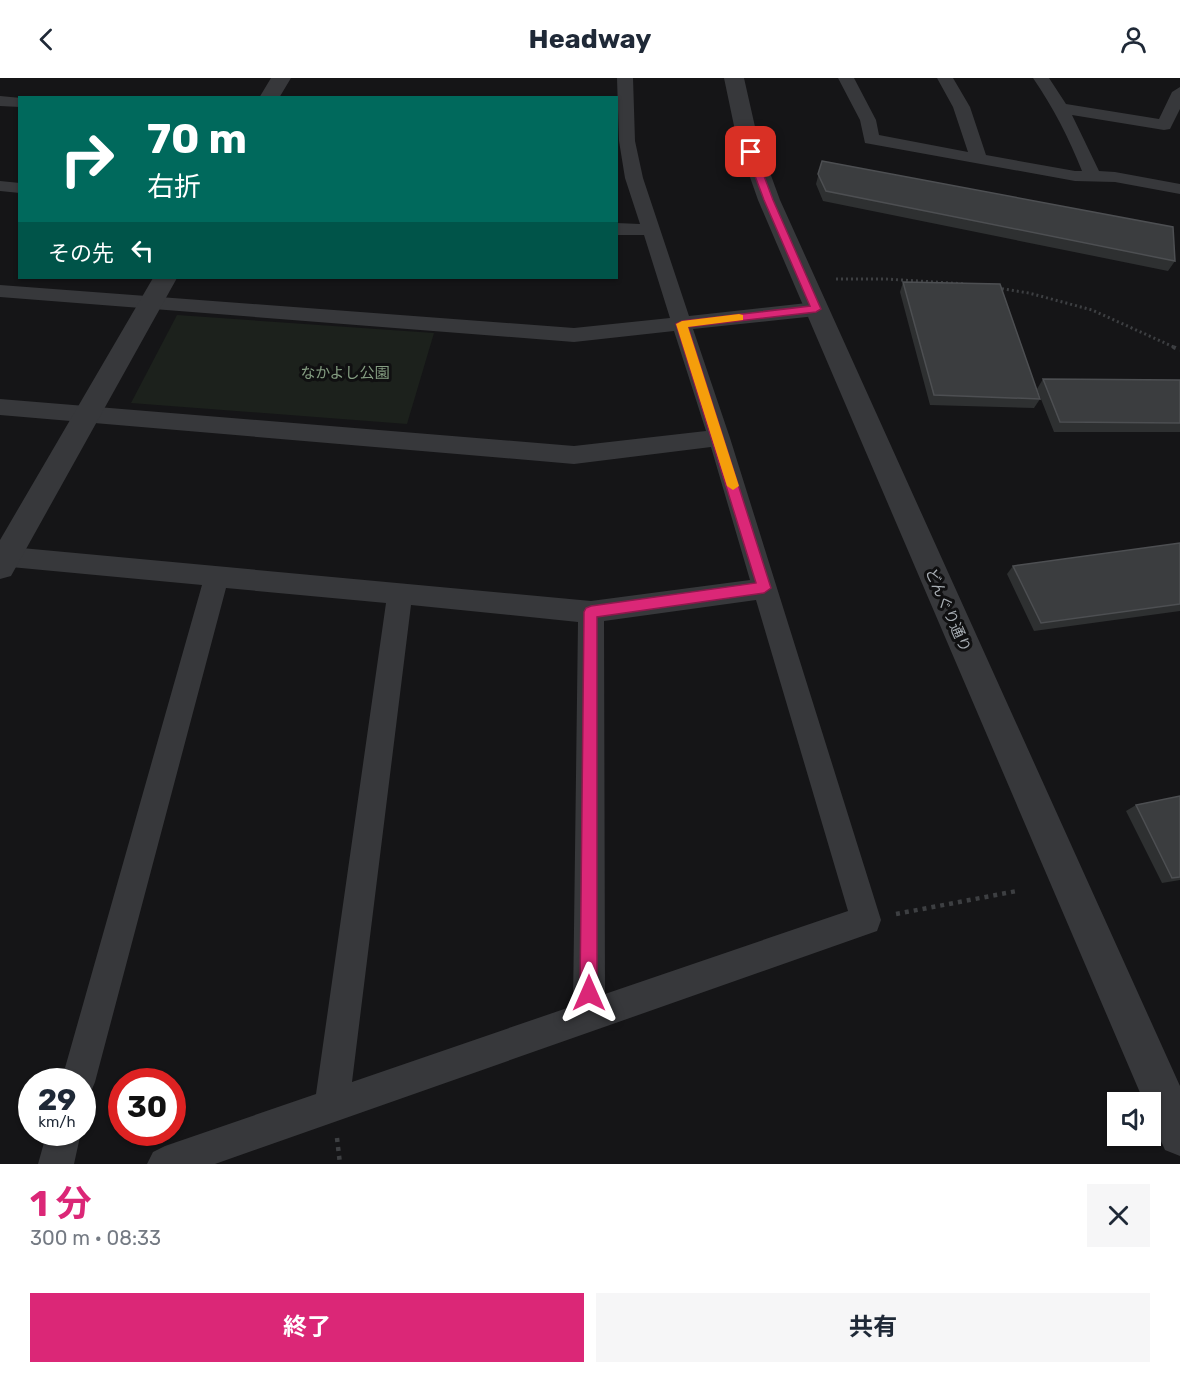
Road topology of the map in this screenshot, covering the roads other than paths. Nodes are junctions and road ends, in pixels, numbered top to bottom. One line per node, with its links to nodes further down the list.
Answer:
1 (281, 78): 8 (street)
2 (625, 78): 12 (street)
3 (734, 78): 23 (street, どんぐり通り)
4 (846, 78): 13 (street)
5 (945, 78): 13 (street)
6 (1041, 78): 11 (street)
7 (1180, 92): 11 (street)
8 (270, 96)
9 (0, 101): 10 (street)
10 (18, 102)
11 (1062, 108): 14 (street)
12 (622, 141): 19 (street)
13 (979, 159): 14 (street)
14 (1093, 177): 17 (street)
15 (0, 186): 16 (street)
16 (18, 188)
17 (1180, 189)
18 (618, 229): 19 (street)
19 (651, 230): 24 (street)
20 (164, 279): 22 (street)
21 (0, 291): 22 (street)
22 (151, 303): 24 (street); 26 (street)
23 (816, 309): 24 (street); 36 (street, どんぐり通り)
24 (682, 324): 27 (street)
25 (0, 407): 26 (street)
26 (87, 415): 27 (street); 28 (street)
27 (719, 438): 30 (street)
28 (2, 560): 29 (street)
29 (218, 576): 31 (street); 34 (street)
30 (764, 588): 32 (street); 33 (street)
31 (400, 593): 32 (street); 35 (street)
32 (591, 612): 33 (street)
33 (589, 1017): 35 (street)
34 (82, 1068)
35 (332, 1105): 39 (street)
36 (1180, 1135)
37 (60, 1146): 38 (street)
38 (56, 1164)
39 (165, 1164)

